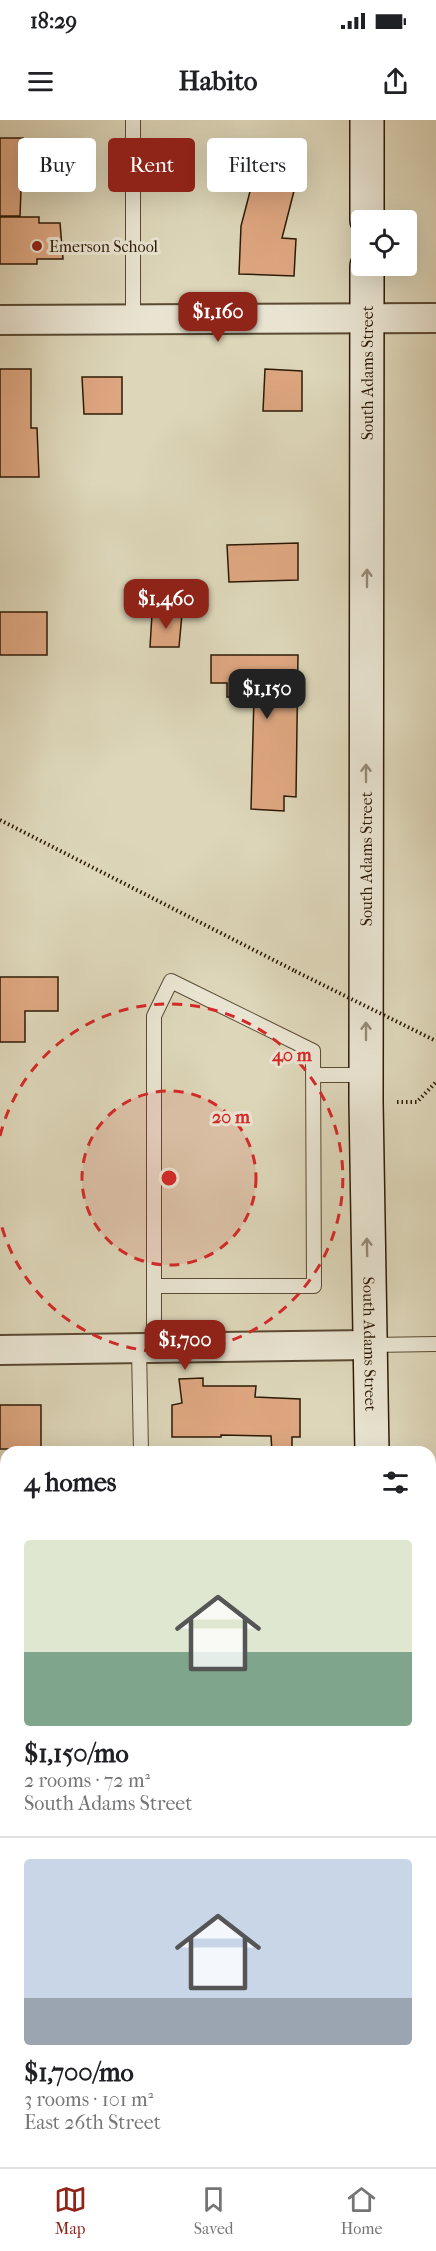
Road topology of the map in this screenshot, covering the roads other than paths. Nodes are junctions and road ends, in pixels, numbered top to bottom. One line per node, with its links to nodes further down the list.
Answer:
1 (133, 120): 8 (lane)
2 (367, 120): 3 (main road)
3 (367, 210)
4 (367, 276): 6 (main road, South Adams Street)
5 (436, 318): 6 (street)
6 (367, 319): 8 (street); 10 (main road, South Adams Street, one-way to 6)
7 (0, 320): 8 (street)
8 (133, 320)
9 (313, 1075): 10 (lane); 11 (lane); 11 (lane)
10 (366, 1075): 13 (main road, South Adams Street, one-way to 10)
11 (154, 1286): 14 (lane)
12 (436, 1344): 13 (lane)
13 (368, 1345): 14 (street); 17 (main road, South Adams Street)
14 (147, 1348): 15 (street); 16 (lane)
15 (0, 1350)
16 (141, 1446)
17 (372, 1446)

